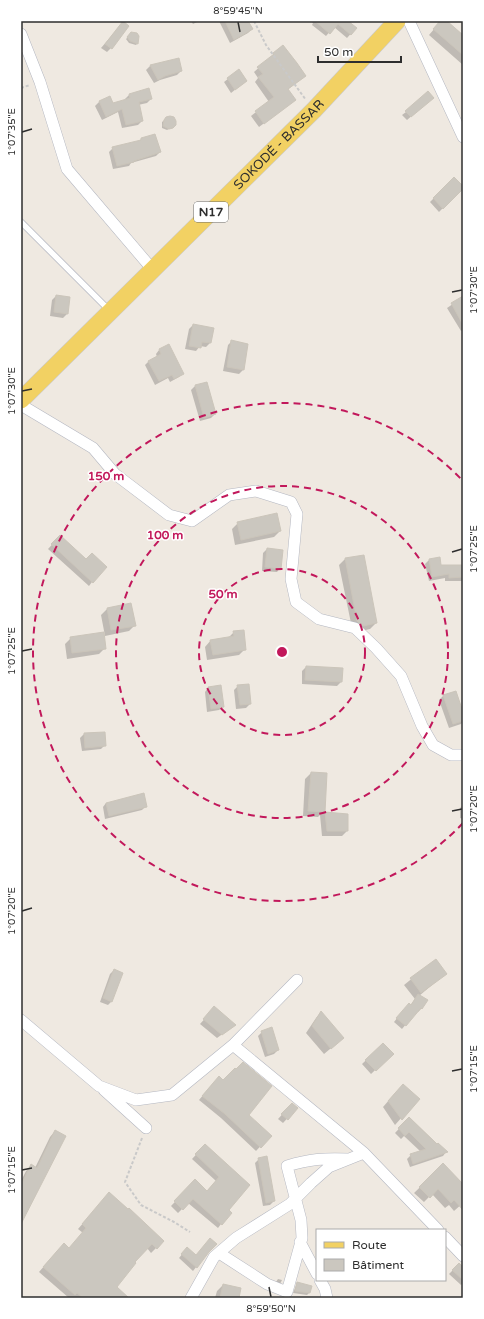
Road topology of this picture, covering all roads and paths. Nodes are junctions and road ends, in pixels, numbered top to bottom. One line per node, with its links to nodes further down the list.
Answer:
1 (254, 21): 5 (path)
2 (397, 21): 5 (main road, SOKODÉ - BASSAR / N17)
3 (409, 21): 6 (street)
4 (21, 34): 8 (street)
5 (314, 110): 8 (main road, SOKODÉ - BASSAR / N17)
6 (463, 137)
7 (21, 222): 9 (lane)
8 (153, 270): 9 (main road, SOKODÉ - BASSAR / N17)
9 (110, 312): 10 (main road, SOKODÉ - BASSAR / N17)
10 (21, 400)
11 (21, 405): 12 (street)
12 (463, 755)
13 (297, 980): 15 (street)
14 (21, 1020): 16 (street)
15 (233, 1045): 16 (street); 18 (street)
16 (99, 1086): 17 (street)
17 (146, 1128): 22 (path)
18 (364, 1152): 19 (street); 21 (street)
19 (348, 1159): 20 (street); 20 (street)
20 (295, 1199): 24 (street); 26 (street)
21 (437, 1229)
22 (190, 1232)
23 (446, 1238): 25 (street)
24 (300, 1242): 26 (street); 27 (street)
25 (462, 1251)
26 (219, 1253): 29 (street)
27 (316, 1272)
28 (321, 1281): 30 (street)
29 (192, 1298)
30 (327, 1298)

